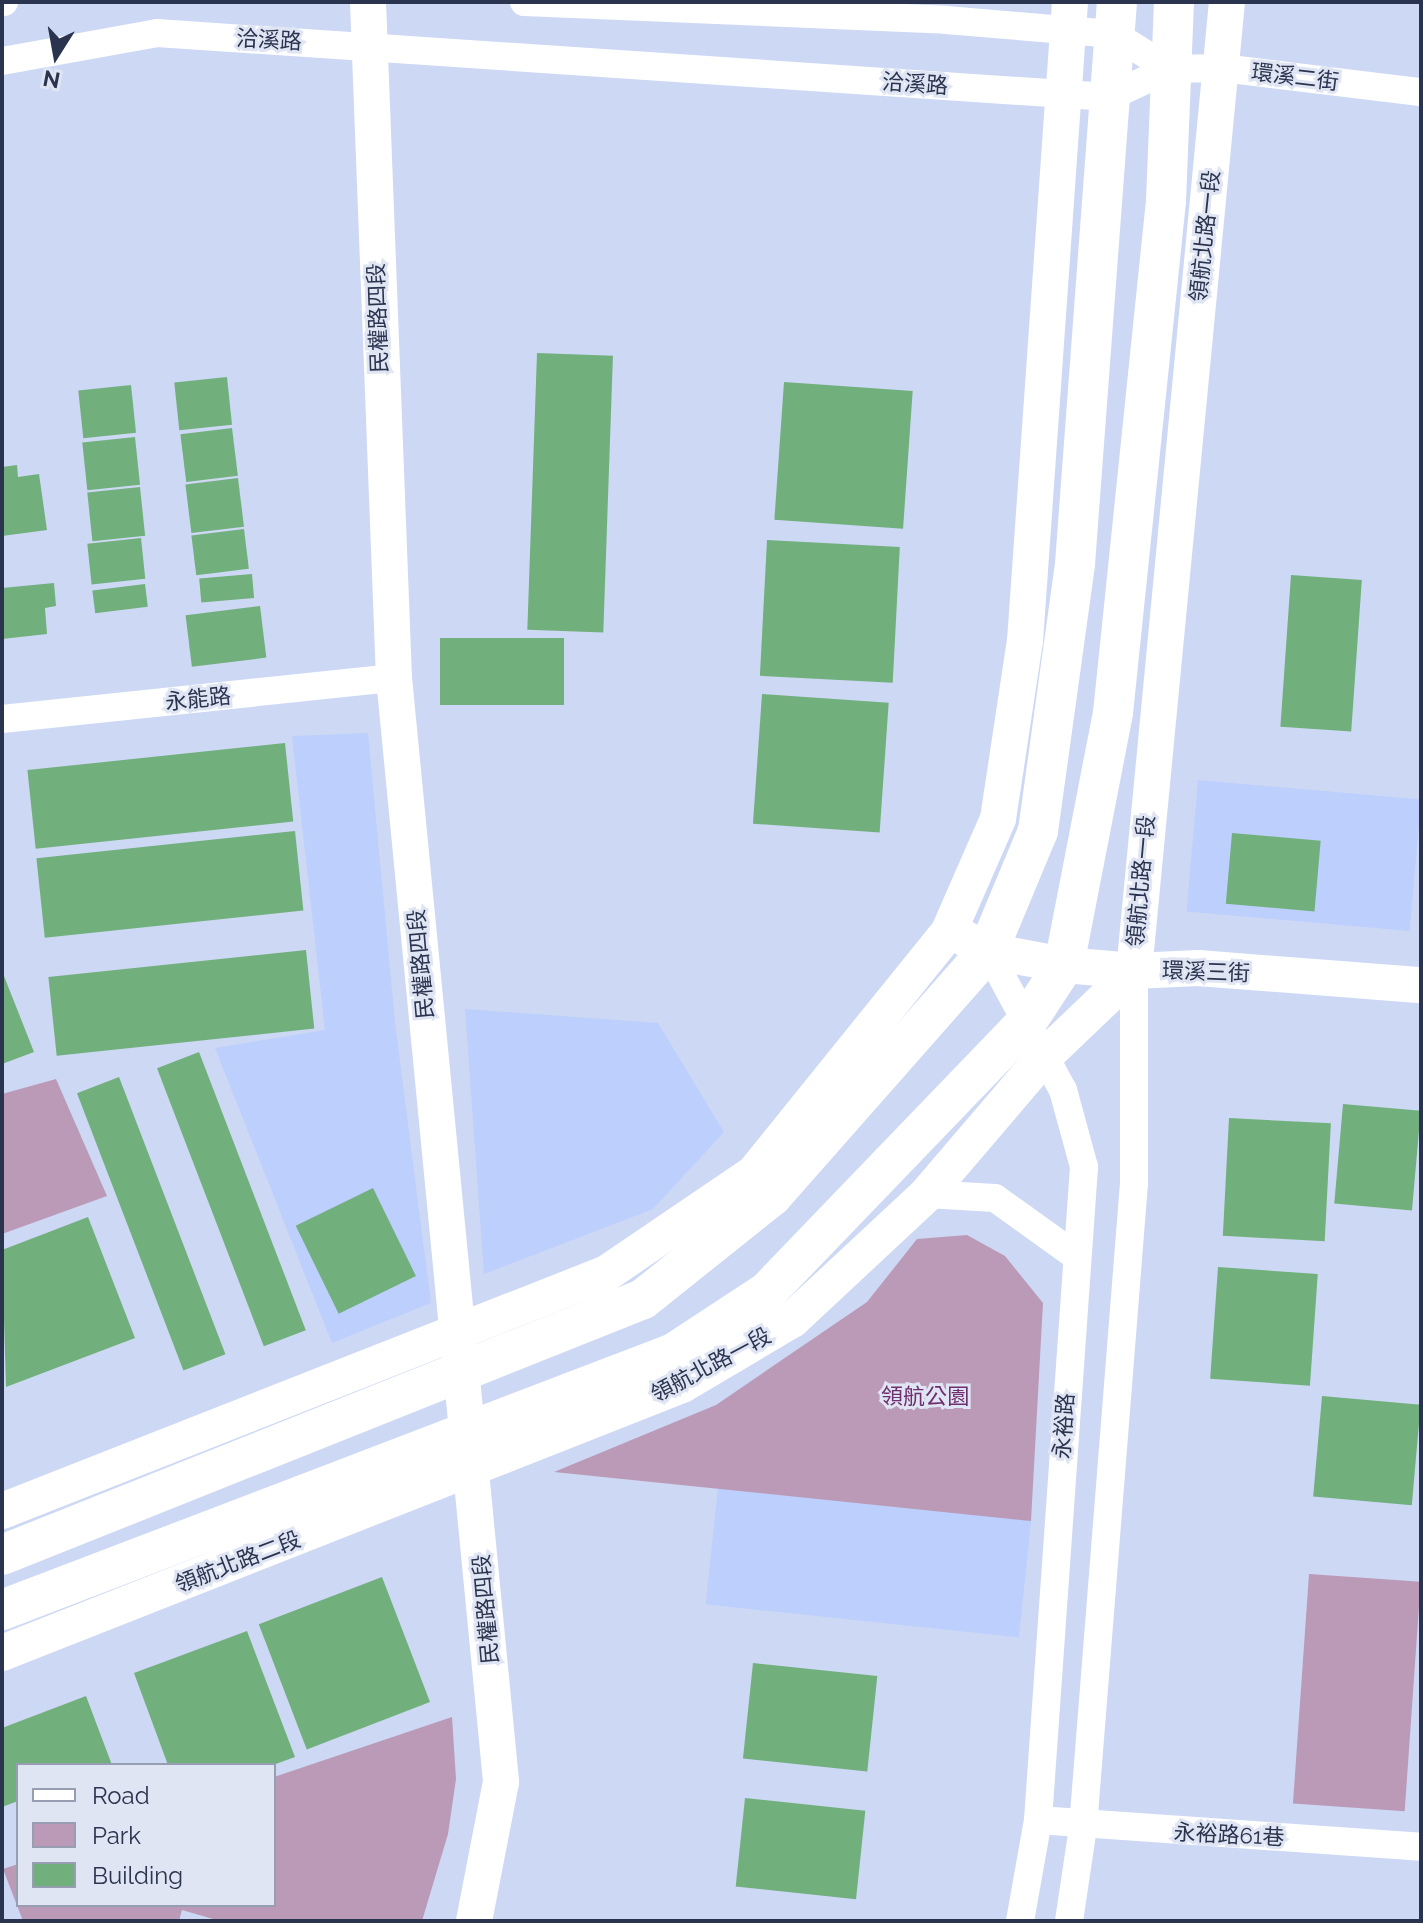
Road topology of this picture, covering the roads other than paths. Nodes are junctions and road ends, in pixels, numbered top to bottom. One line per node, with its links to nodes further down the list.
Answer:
1 (368, 2): 7 (street, 民權路四段)
2 (524, 2): 5 (street)
3 (1174, 2): 10 (main road, 領航北路一段)
4 (1227, 2): 9 (street, 領航北路一段)
5 (1069, 16): 6 (street); 12 (street)
6 (1115, 18): 10 (street); 13 (main road)
7 (367, 47): 8 (street, 洽溪路); 12 (street, 洽溪路); 14 (street, 民權路四段)
8 (2, 61)
9 (1222, 68): 10 (street, 環溪二街); 11 (street, 環溪二街); 19 (street, 領航北路一段)
10 (1169, 69): 13 (street); 18 (main road, 領航北路一段)
11 (1421, 92)
12 (1064, 93): 13 (street, 洽溪路); 16 (street)
13 (1109, 97): 17 (main road)
14 (394, 678): 15 (street, 永能路); 24 (street, 民權路四段)
15 (2, 719)
16 (949, 931): 17 (street, 環溪三街); 24 (street)
17 (988, 951): 18 (street, 環溪三街); 21 (street, 永裕路); 24 (main road)
18 (1064, 965): 19 (street, 環溪三街); 21 (main road, 領航北路一段)
19 (1134, 971): 20 (street, 環溪三街); 21 (street, 領航北路一段); 31 (street)
20 (1421, 985)
21 (1035, 1040): 22 (street, 領航北路一段); 23 (street, 永裕路); 25 (main road, 領航北路一段)
22 (927, 1194): 23 (street); 25 (street, 領航北路一段)
23 (1077, 1257): 30 (street, 永裕路)
24 (457, 1355): 25 (street, 民權路四段); 26 (street); 27 (main road)
25 (471, 1452): 28 (main road, 領航北路二段); 29 (street, 領航北路二段); 33 (street, 民權路四段)
26 (2, 1511)
27 (2, 1555)
28 (2, 1610)
29 (2, 1653)
30 (1038, 1820): 31 (street, 永裕路61巷); 34 (street, 永裕路)
31 (1083, 1827): 32 (street, 永裕路61巷); 35 (street)
32 (1421, 1847)
33 (474, 1921)
34 (1020, 1921)
35 (1069, 1921)

